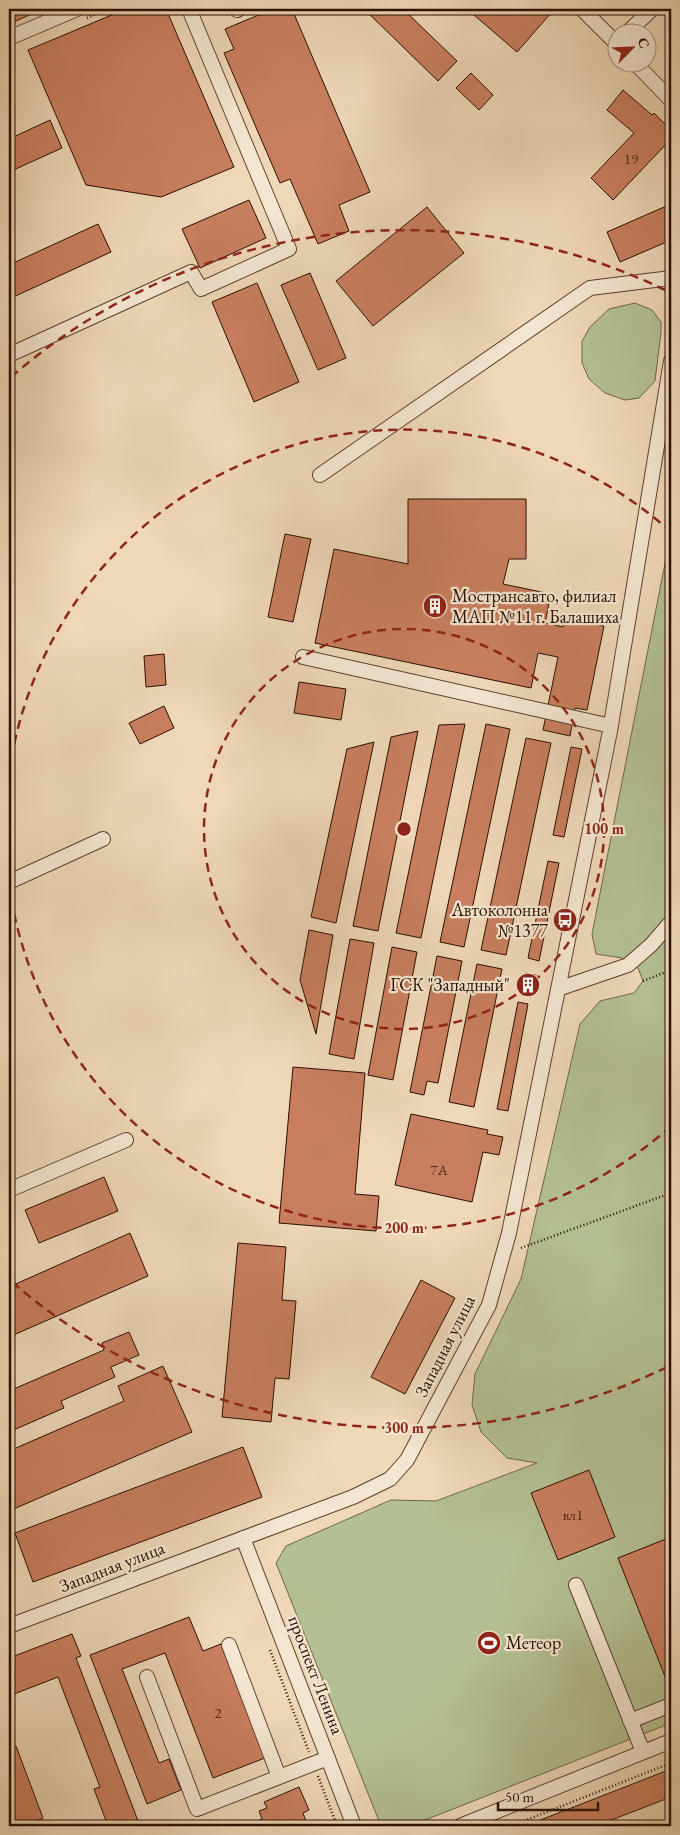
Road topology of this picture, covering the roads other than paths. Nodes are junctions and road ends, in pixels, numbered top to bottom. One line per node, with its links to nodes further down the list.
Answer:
1 (77, 9): 7 (street)
2 (189, 9): 11 (street)
3 (582, 9): 6 (street)
4 (652, 9): 5 (street)
5 (638, 22)
6 (608, 37)
7 (9, 38)
8 (644, 72): 9 (street)
9 (671, 100)
10 (671, 278): 13 (street)
11 (9, 355)
12 (671, 361): 15 (street, Западная улица)
13 (320, 475)
14 (303, 657): 15 (street)
15 (611, 726): 19 (street, Западная улица)
16 (103, 839): 17 (street)
17 (9, 882)
18 (671, 922): 19 (street)
19 (558, 989): 22 (street, Западная улица)
20 (126, 1140): 21 (street)
21 (9, 1190)
22 (244, 1538): 24 (street, Западная улица); 31 (street, проспект Ленина)
23 (576, 1585): 28 (street)
24 (9, 1626)
25 (229, 1645): 32 (street)
26 (147, 1677): 32 (street)
27 (671, 1705): 28 (street)
28 (630, 1721): 30 (street)
29 (671, 1741): 30 (street)
30 (643, 1752): 33 (street)
31 (328, 1758): 32 (street); 34 (street, проспект Ленина)
32 (279, 1777)
33 (487, 1821): 35 (street)
34 (354, 1826)
35 (460, 1826)

